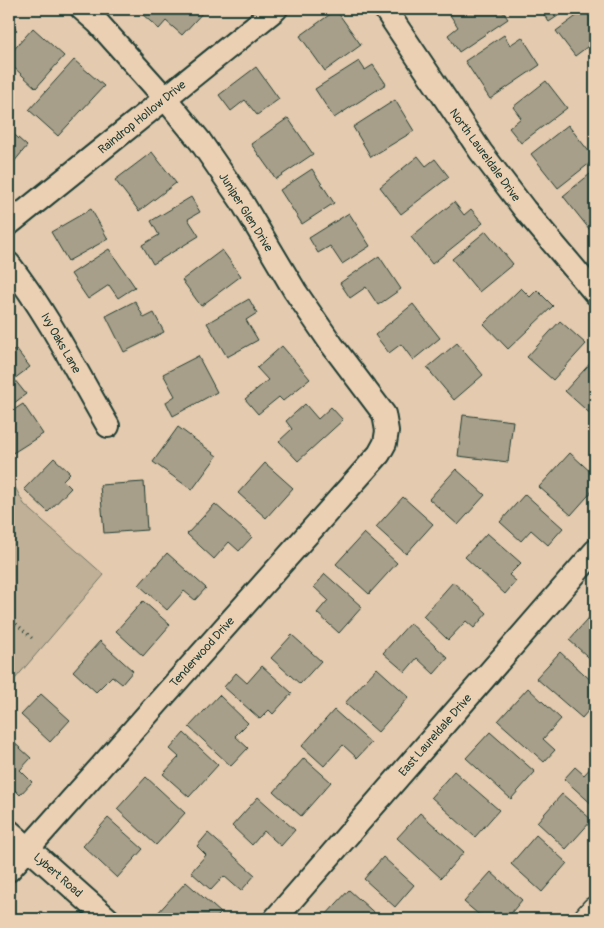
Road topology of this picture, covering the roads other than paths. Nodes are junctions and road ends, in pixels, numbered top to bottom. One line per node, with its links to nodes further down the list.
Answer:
1 (82, 9): 4 (street, Juniper Glen Drive)
2 (276, 9): 4 (street, Raindrop Hollow Drive)
3 (385, 9): 7 (street, North Laureldale Drive)
4 (165, 98): 5 (street, Raindrop Hollow Drive); 9 (street, Juniper Glen Drive)
5 (9, 224)
6 (9, 264): 8 (street, Ivy Oaks Lane)
7 (595, 293)
8 (108, 426)
9 (387, 431): 12 (street, Tenderwood Drive)
10 (595, 551): 16 (street, East Laureldale Drive)
11 (9, 831): 12 (street, Lybert Road)
12 (27, 848): 13 (street, Tenderwood Drive); 15 (street, Lybert Road)
13 (9, 870)
14 (595, 911): 17 (street)
15 (108, 919)
16 (275, 919)
17 (588, 919)

